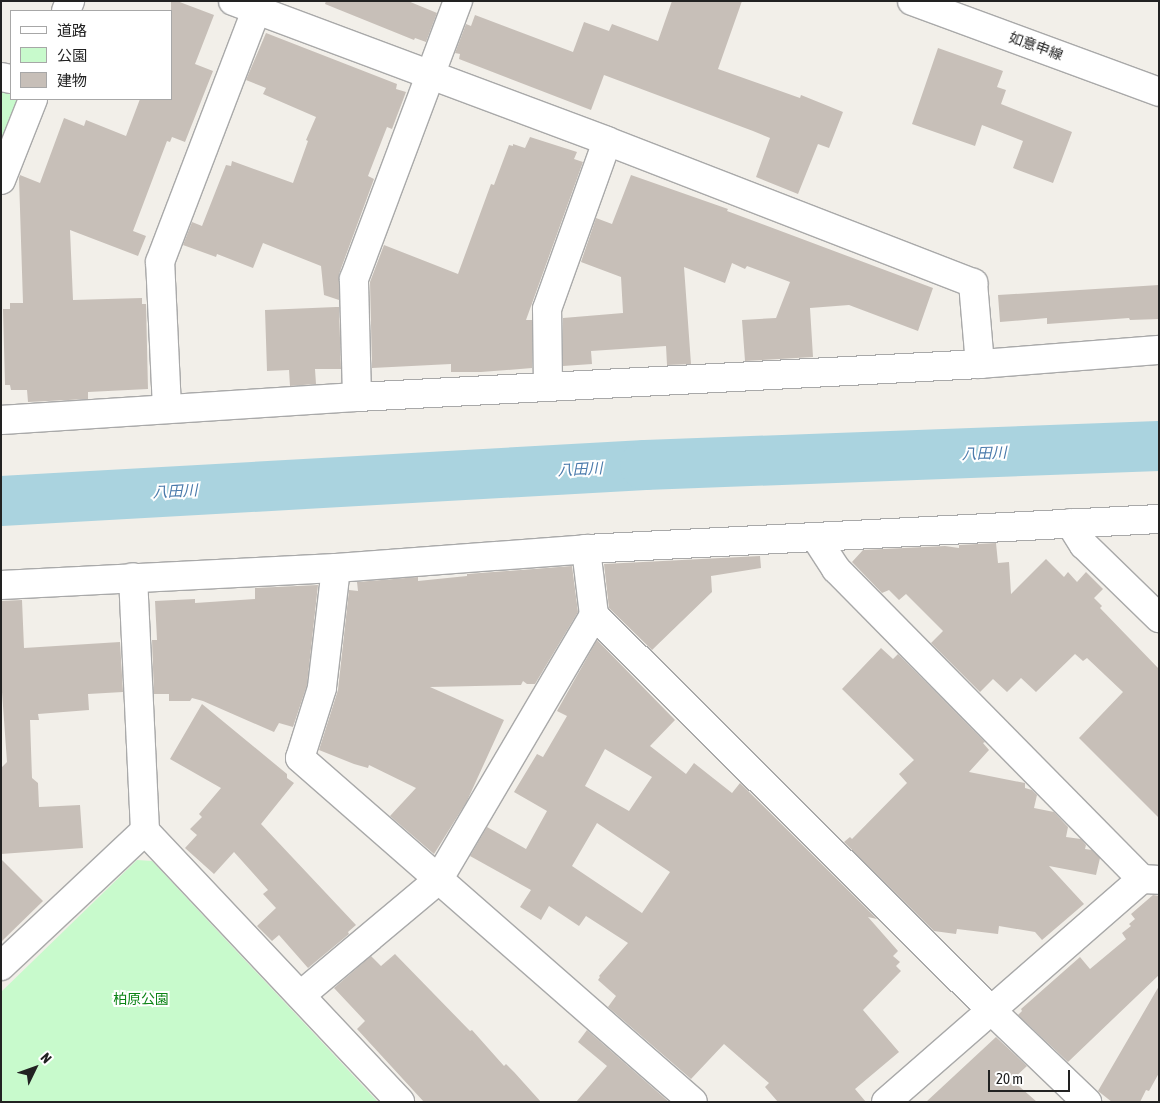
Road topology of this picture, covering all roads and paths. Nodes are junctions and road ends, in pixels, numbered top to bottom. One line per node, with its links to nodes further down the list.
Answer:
1 (458, 1): 4 (street)
2 (912, 1): 5 (street, 如意申線)
3 (244, 6): 4 (street); 13 (street)
4 (430, 75): 7 (street); 12 (street)
5 (1159, 92)
6 (32, 100): 8 (street)
7 (607, 141): 10 (street); 11 (street)
8 (1, 180)
9 (1159, 350): 10 (street)
10 (980, 364): 11 (street)
11 (548, 387): 12 (street)
12 (357, 397): 13 (street)
13 (166, 408): 14 (street)
14 (1, 420)
15 (1159, 519): 16 (street)
16 (1070, 523): 17 (street); 23 (street)
17 (816, 538): 18 (street); 25 (street)
18 (586, 549): 19 (street); 22 (street)
19 (336, 568): 20 (street); 26 (street)
20 (133, 577): 21 (street); 24 (street)
21 (1, 586)
22 (594, 615): 26 (street); 29 (street)
23 (1159, 618)
24 (145, 831): 27 (street); 28 (street)
25 (1151, 879): 29 (street)
26 (438, 880): 28 (street); 31 (street)
27 (3, 962)
28 (301, 995): 30 (street)
29 (992, 1011): 32 (street); 33 (street)
30 (400, 1102)
31 (693, 1102)
32 (886, 1102)
33 (1087, 1102)

